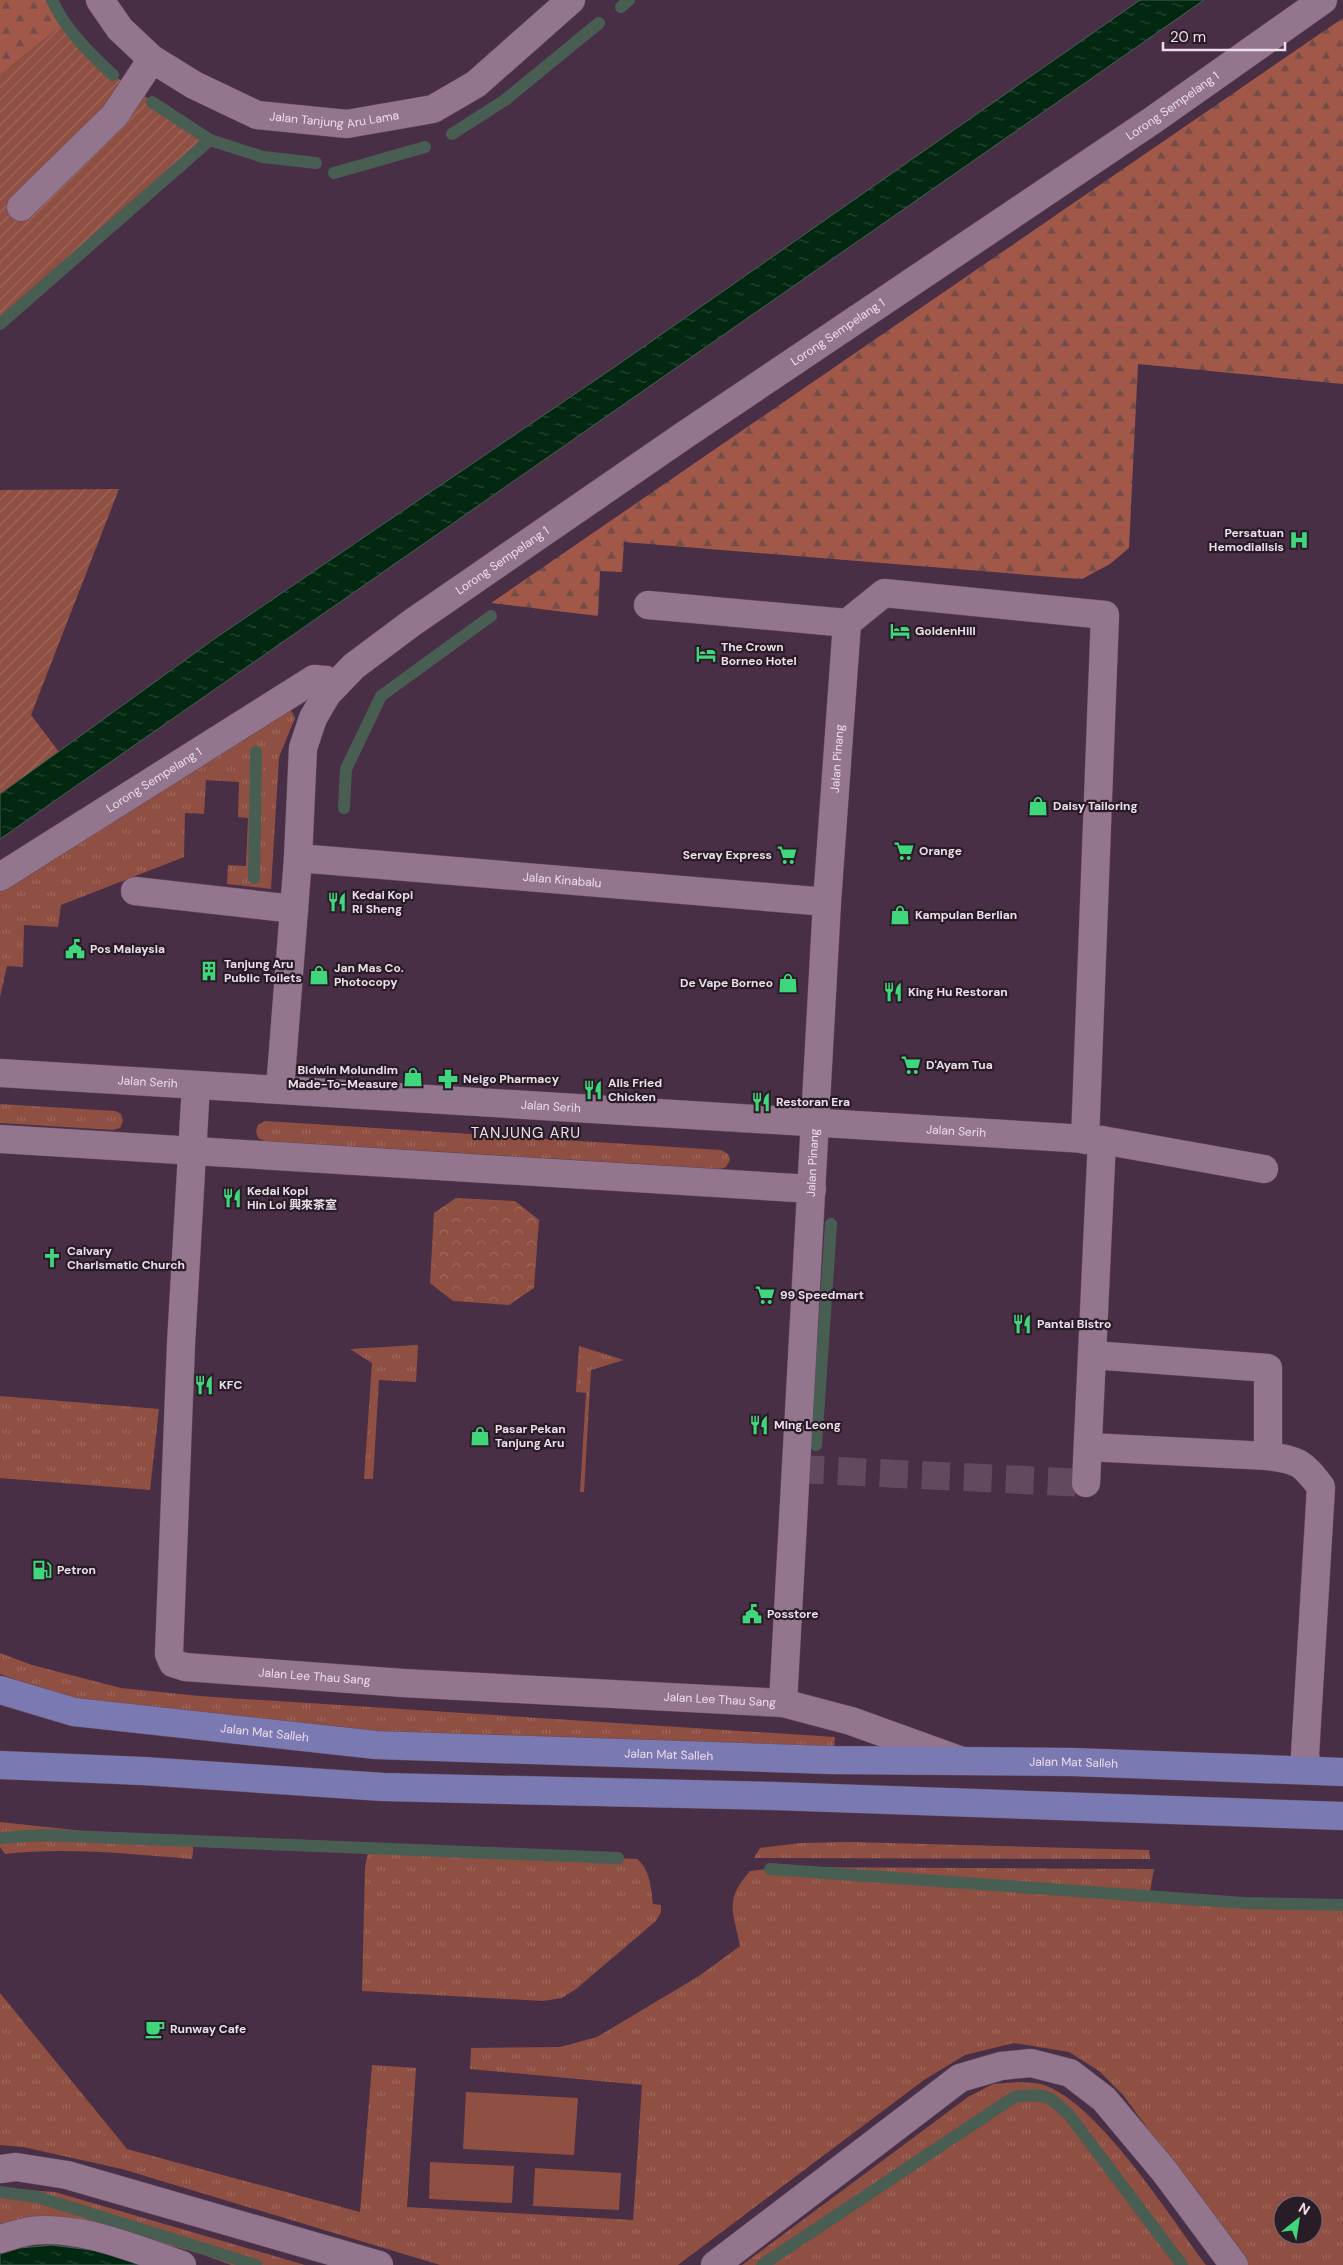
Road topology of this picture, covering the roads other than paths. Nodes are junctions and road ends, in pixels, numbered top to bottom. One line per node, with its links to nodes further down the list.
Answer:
1 (100, 0): 4 (street, Jalan Tanjung Aru Lama)
2 (571, 0): 4 (street, Jalan Tanjung Aru Lama)
3 (1323, 0): 8 (street, Lorong Sempelang 1)
4 (152, 59): 5 (street)
5 (21, 207)
6 (648, 605): 7 (street)
7 (847, 623): 12 (street, Jalan Pinang); 19 (street)
8 (345, 675): 9 (street); 10 (street, Lorong Sempelang 1)
9 (298, 858): 12 (street, Jalan Kinabalu); 13 (street)
10 (0, 877)
11 (135, 891): 13 (street)
12 (827, 902): 17 (street, Jalan Pinang)
13 (294, 908): 16 (street)
14 (0, 1073): 15 (street, Jalan Serih)
15 (196, 1085): 16 (street, Jalan Serih); 20 (street)
16 (280, 1090): 17 (street, Jalan Serih)
17 (815, 1123): 19 (street, Jalan Serih); 22 (street, Jalan Pinang)
18 (0, 1139): 20 (street)
19 (1093, 1140): 21 (street, Jalan Serih); 23 (street)
20 (192, 1150): 22 (street); 28 (street, Jalan Lee Thau Sang)
21 (1264, 1169)
22 (812, 1189): 28 (street, Jalan Pinang)
23 (1092, 1355): 24 (street); 25 (street)
24 (1088, 1447): 25 (street); 26 (street)
25 (1268, 1456): 31 (street)
26 (1086, 1483)
27 (0, 1690): 29 (main road, Jalan Mat Salleh)
28 (784, 1704): 29 (street, Jalan Lee Thau Sang)
29 (961, 1761): 31 (main road, Jalan Mat Salleh)
30 (0, 1765): 33 (main road)
31 (1308, 1770): 32 (main road, Jalan Mat Salleh)
32 (1343, 1772)
33 (1343, 1816)
34 (0, 2169): 37 (street)
35 (0, 2239): 36 (street)
36 (182, 2265)
37 (379, 2265)
38 (715, 2265): 39 (street)
39 (1234, 2265)

